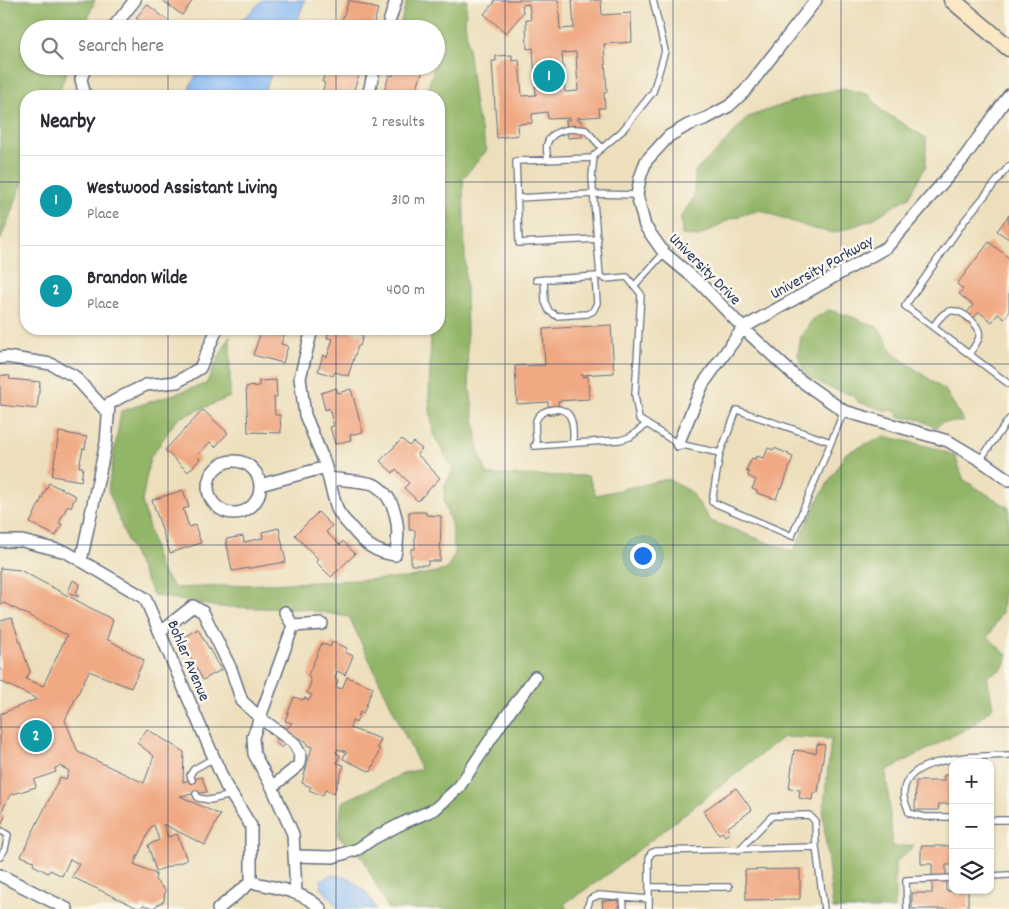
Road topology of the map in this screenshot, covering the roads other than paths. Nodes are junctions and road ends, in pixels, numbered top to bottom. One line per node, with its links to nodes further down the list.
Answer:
1 (134, 0): 6 (street)
2 (396, 0): 7 (street)
3 (654, 0): 14 (lane)
4 (816, 0): 19 (street, University Drive)
5 (952, 0): 8 (main road)
6 (119, 20)
7 (390, 20)
8 (1009, 48)
9 (83, 75): 11 (street)
10 (373, 75): 12 (street)
11 (83, 90)
12 (369, 90)
13 (1009, 95): 28 (street, University Parkway)
14 (602, 148): 15 (lane); 16 (lane)
15 (593, 158): 16 (lane); 18 (lane)
16 (548, 160): 20 (lane)
17 (1009, 166): 27 (lane)
18 (593, 194): 19 (lane); 20 (lane); 21 (lane)
19 (637, 194): 22 (street, University Drive)
20 (518, 198): 21 (lane)
21 (598, 239): 23 (lane)
22 (664, 253): 26 (lane); 28 (street, University Drive)
23 (597, 276): 24 (lane); 24 (lane); 26 (lane)
24 (544, 279): 25 (lane)
25 (536, 280)
26 (634, 286): 37 (lane)
27 (932, 327): 31 (lane); 31 (lane)
28 (743, 328): 34 (street, University Drive); 40 (street, University Parkway)
29 (214, 335): 35 (street)
30 (311, 335): 43 (street)
31 (969, 354): 33 (lane)
32 (0, 358): 35 (street)
33 (1009, 384)
34 (844, 411): 38 (lane); 42 (street, University Drive)
35 (108, 413): 47 (street)
36 (1009, 419): 42 (lane)
37 (647, 424): 39 (lane); 40 (lane)
38 (831, 442): 41 (lane); 41 (lane)
39 (573, 443): 39 (lane)
40 (678, 444): 41 (lane)
41 (720, 453)
42 (980, 460): 44 (street, University Drive)
43 (328, 473): 43 (street); 45 (street)
44 (1009, 480)
45 (260, 485): 45 (street)
46 (0, 541): 47 (street, Bohler Avenue)
47 (81, 561): 51 (street, Bohler Avenue)
48 (285, 612): 50 (street)
49 (322, 624): 50 (street)
50 (293, 626): 53 (street)
51 (160, 632): 53 (street); 55 (street, Bohler Avenue)
52 (535, 677): 68 (street)
53 (259, 718): 59 (street); 59 (street)
54 (1009, 755): 56 (lane)
55 (214, 758): 58 (lane); 61 (street, Bohler Avenue)
56 (975, 759)
57 (949, 763): 62 (lane)
58 (192, 780)
59 (272, 787): 68 (street)
60 (196, 794): 61 (lane)
61 (232, 795): 74 (street, Bohler Avenue)
62 (949, 817)
63 (994, 820): 64 (lane)
64 (1009, 820)
65 (0, 830): 69 (lane)
66 (816, 847): 67 (lane); 67 (lane); 86 (lane)
67 (739, 850): 75 (lane)
68 (294, 856): 77 (street)
69 (0, 857)
70 (0, 875): 80 (street)
71 (1009, 875): 72 (lane)
72 (994, 876)
73 (949, 878): 87 (lane)
74 (252, 882): 77 (street); 81 (street)
75 (649, 887): 76 (lane); 79 (lane)
76 (729, 887)
77 (296, 893): 82 (street)
78 (623, 896): 79 (lane); 83 (lane); 84 (lane)
79 (649, 899): 85 (lane)
80 (67, 909)
81 (218, 909)
82 (321, 909)
83 (587, 909)
84 (624, 909)
85 (649, 909)
86 (824, 909)
87 (907, 909)

